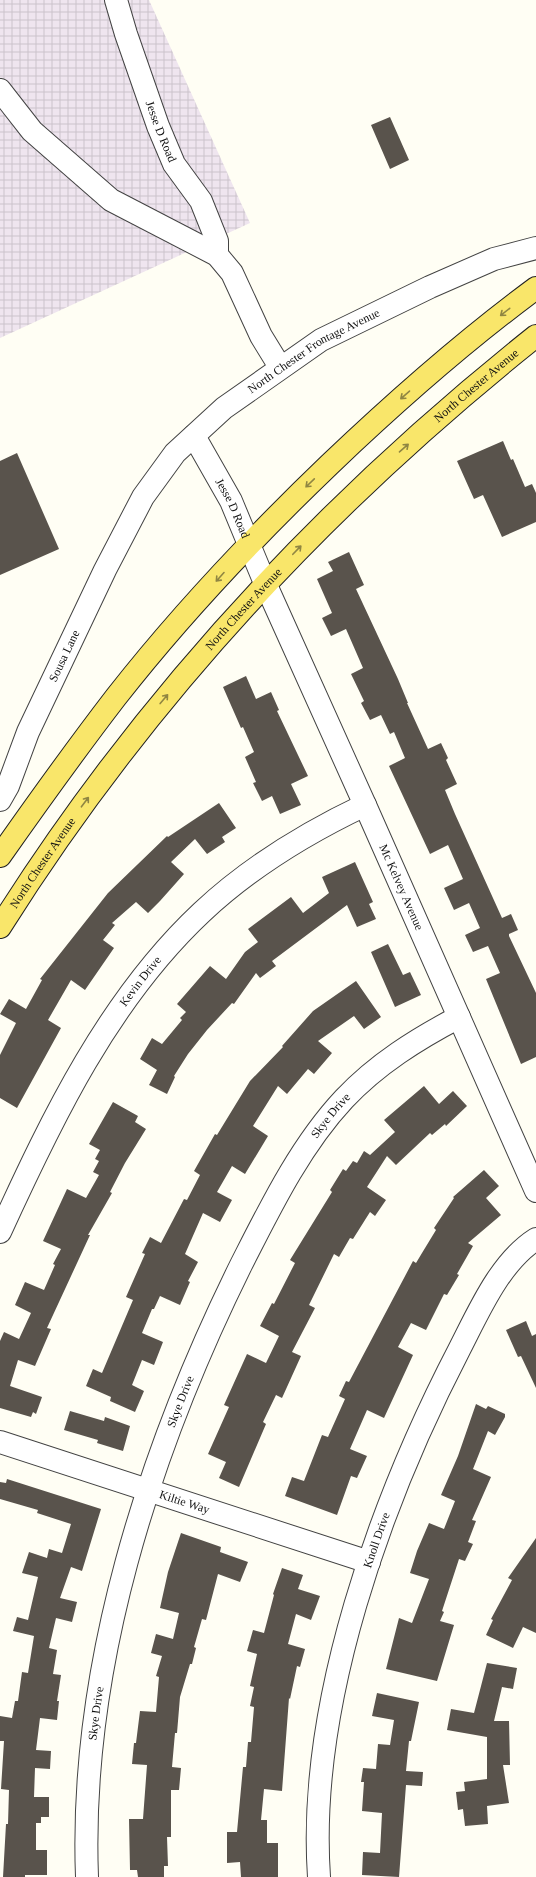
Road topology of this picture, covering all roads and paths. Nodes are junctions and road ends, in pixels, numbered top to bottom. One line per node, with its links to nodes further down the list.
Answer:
1 (116, 0): 4 (street, Jesse D Road)
2 (0, 90): 4 (street)
3 (536, 248): 7 (street, North Chester Frontage Avenue)
4 (217, 255): 7 (street)
5 (536, 288): 10 (main road, one-way to 10)
6 (536, 336): 11 (main road, North Chester Avenue, one-way to 6)
7 (280, 367): 8 (street, North Chester Frontage Avenue)
8 (194, 436): 9 (street, North Chester Frontage Avenue); 10 (street, Jesse D Road)
9 (134, 514): 12 (street, Sousa Lane)
10 (249, 545): 11 (street, Jesse D Road); 14 (main road, one-way to 14)
11 (265, 583): 13 (street, Mc Kelvey Avenue); 15 (main road, North Chester Avenue, one-way to 11)
12 (0, 800)
13 (365, 805): 16 (street, Mc Kelvey Avenue); 18 (street, Kevin Drive)
14 (0, 856)
15 (0, 928)
16 (459, 1017): 17 (street, Mc Kelvey Avenue); 21 (street, Skye Drive)
17 (536, 1191)
18 (0, 1232)
19 (536, 1239): 22 (street, Knoll Drive)
20 (0, 1442): 21 (street, Kiltie Way)
21 (148, 1490): 22 (street, Kiltie Way); 23 (street, Skye Drive)
22 (369, 1562): 24 (street, Knoll Drive)
23 (87, 1877)
24 (320, 1877)

